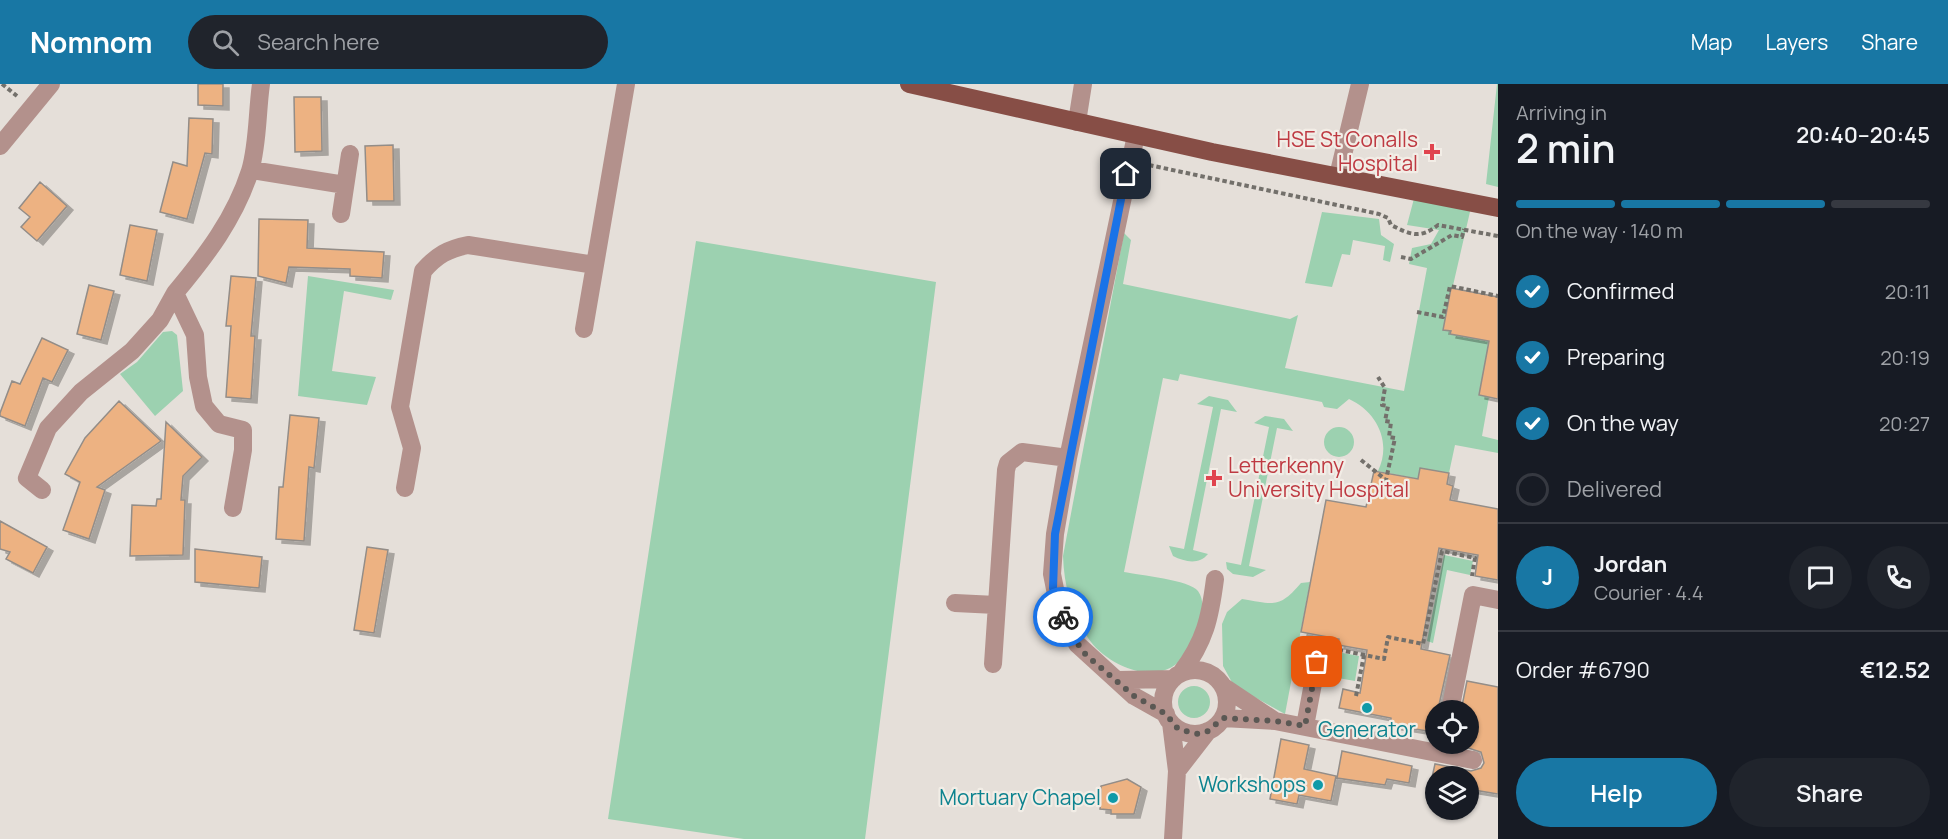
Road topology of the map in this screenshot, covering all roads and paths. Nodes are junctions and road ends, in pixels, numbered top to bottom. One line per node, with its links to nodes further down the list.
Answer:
1 (51, 84): 9 (street)
2 (261, 84): 12 (street)
3 (626, 84): 20 (street)
4 (909, 84): 7 (main road)
5 (1083, 84): 7 (street)
6 (1360, 84): 13 (street)
7 (1077, 122): 8 (main road)
8 (1136, 135): 11 (street); 13 (main road)
9 (0, 146)
10 (350, 154): 14 (street)
11 (1129, 161): 17 (path); 26 (street)
12 (250, 170): 14 (street); 21 (street)
13 (1338, 176): 15 (main road)
14 (345, 185): 16 (street)
15 (1498, 208)
16 (341, 214)
17 (1464, 229): 18 (path); 19 (path)
18 (1498, 236)
19 (1401, 257)
20 (595, 265): 24 (street); 28 (street)
21 (175, 293): 29 (street); 30 (street)
22 (1498, 296): 23 (path)
23 (1417, 312)
24 (584, 329)
25 (1378, 377): 27 (path)
26 (1068, 458): 35 (street); 41 (street)
27 (1361, 460)
28 (405, 488)
29 (42, 490)
30 (233, 508)
31 (1471, 577): 37 (path)
32 (1215, 579): 36 (street)
33 (1498, 600): 44 (street)
34 (955, 603): 35 (street)
35 (996, 605): 39 (street)
36 (1205, 636): 40 (street); 42 (street)
37 (1364, 655): 38 (path); 43 (path)
38 (1317, 662): 48 (street)
39 (993, 664)
40 (1177, 676): 41 (street); 42 (street); 46 (street)
41 (1118, 680): 46 (street)
42 (1220, 682): 45 (street); 47 (street)
43 (1356, 696)
44 (1452, 700)
45 (1223, 718): 47 (street); 49 (street)
46 (1169, 719): 49 (street); 53 (street)
47 (1275, 721): 48 (street)
48 (1305, 726): 50 (street)
49 (1208, 731): 53 (street)
50 (1425, 746)
51 (1457, 754): 52 (street)
52 (1473, 760)
53 (1177, 771): 54 (street)
54 (1173, 839)

